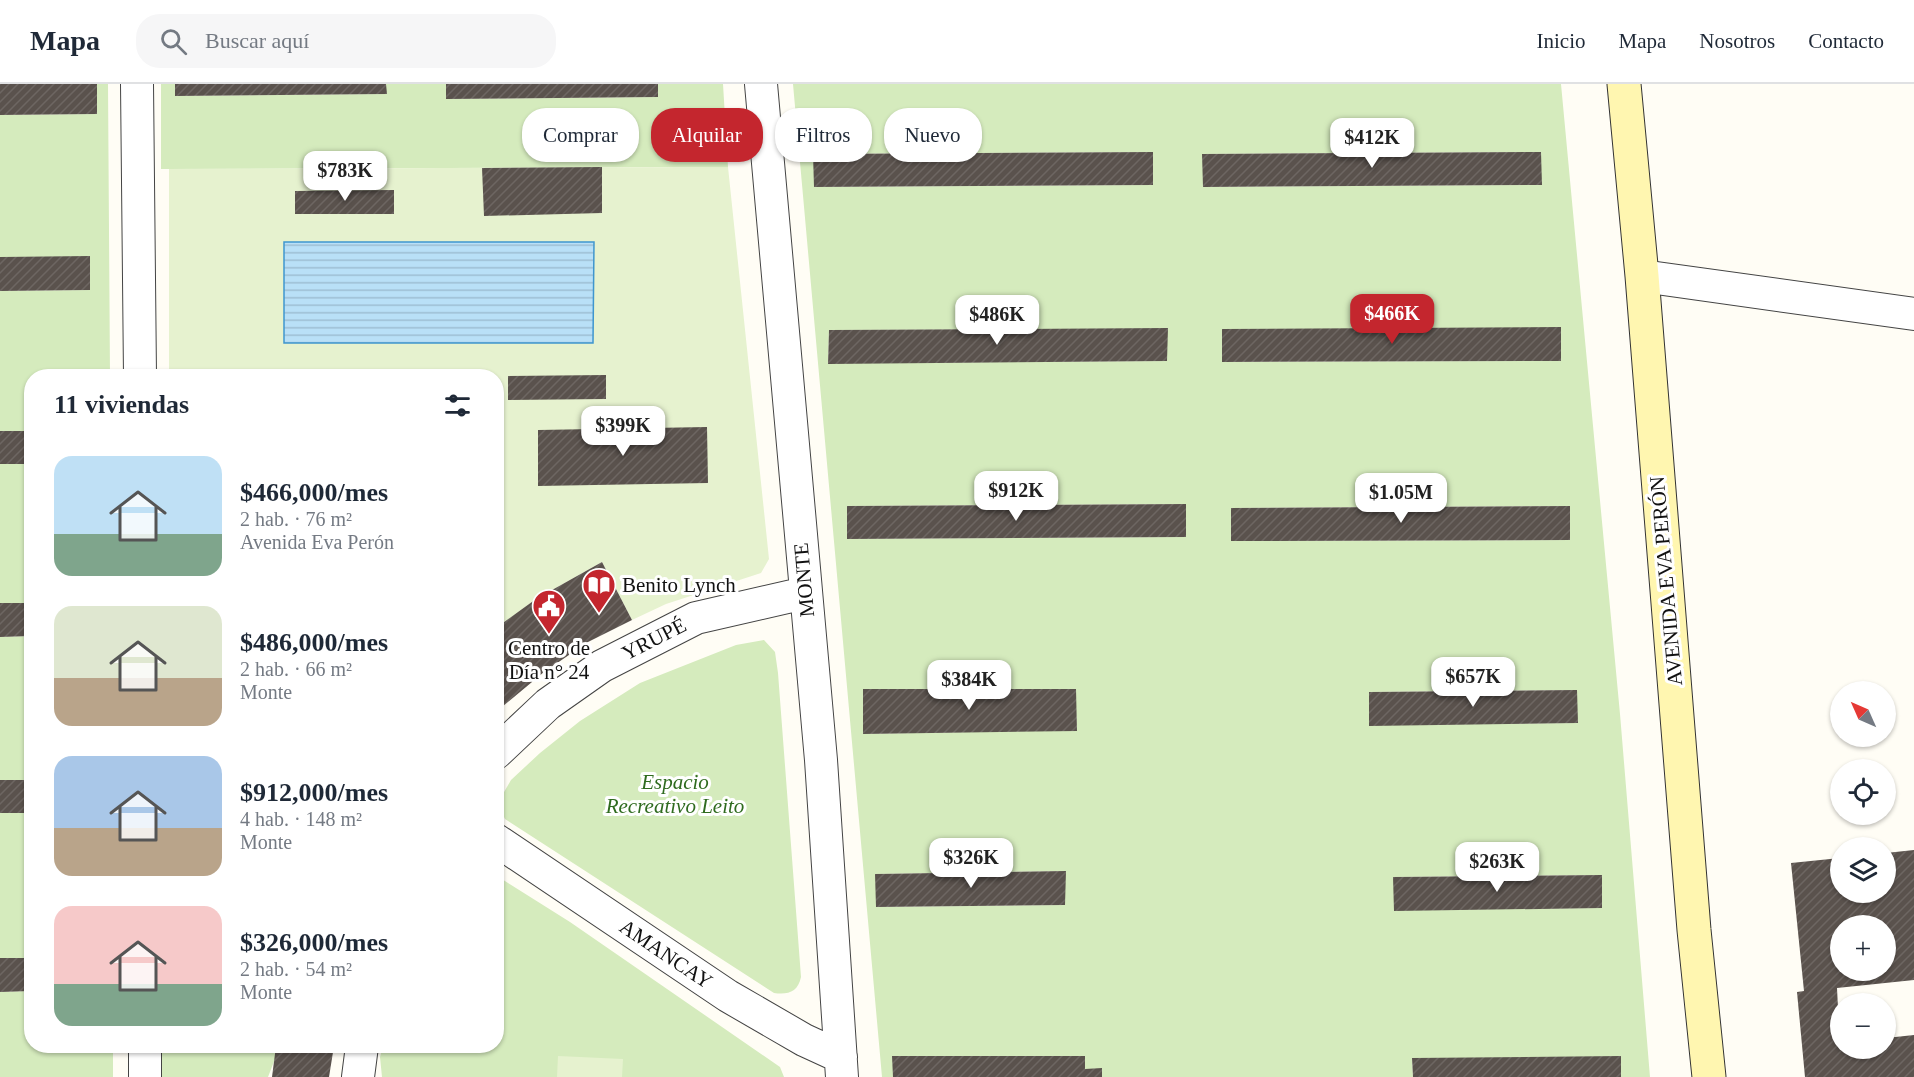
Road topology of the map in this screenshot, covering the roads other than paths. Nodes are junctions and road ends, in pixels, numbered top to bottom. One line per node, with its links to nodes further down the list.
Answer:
1 (137, 84): 6 (street)
2 (761, 84): 7 (street, MONTE)
3 (1624, 84): 4 (main road, AVENIDA EVA PERÓN)
4 (1642, 276): 5 (street); 15 (main road, AVENIDA EVA PERÓN)
5 (1914, 314)
6 (140, 369)
7 (805, 593): 8 (street, YRUPÉ); 12 (street, MONTE)
8 (504, 745)
9 (504, 845): 12 (street, AMANCAY)
10 (145, 1053): 13 (street)
11 (361, 1053): 14 (street)
12 (841, 1067)
13 (145, 1077)
14 (358, 1077)
15 (1709, 1077)

